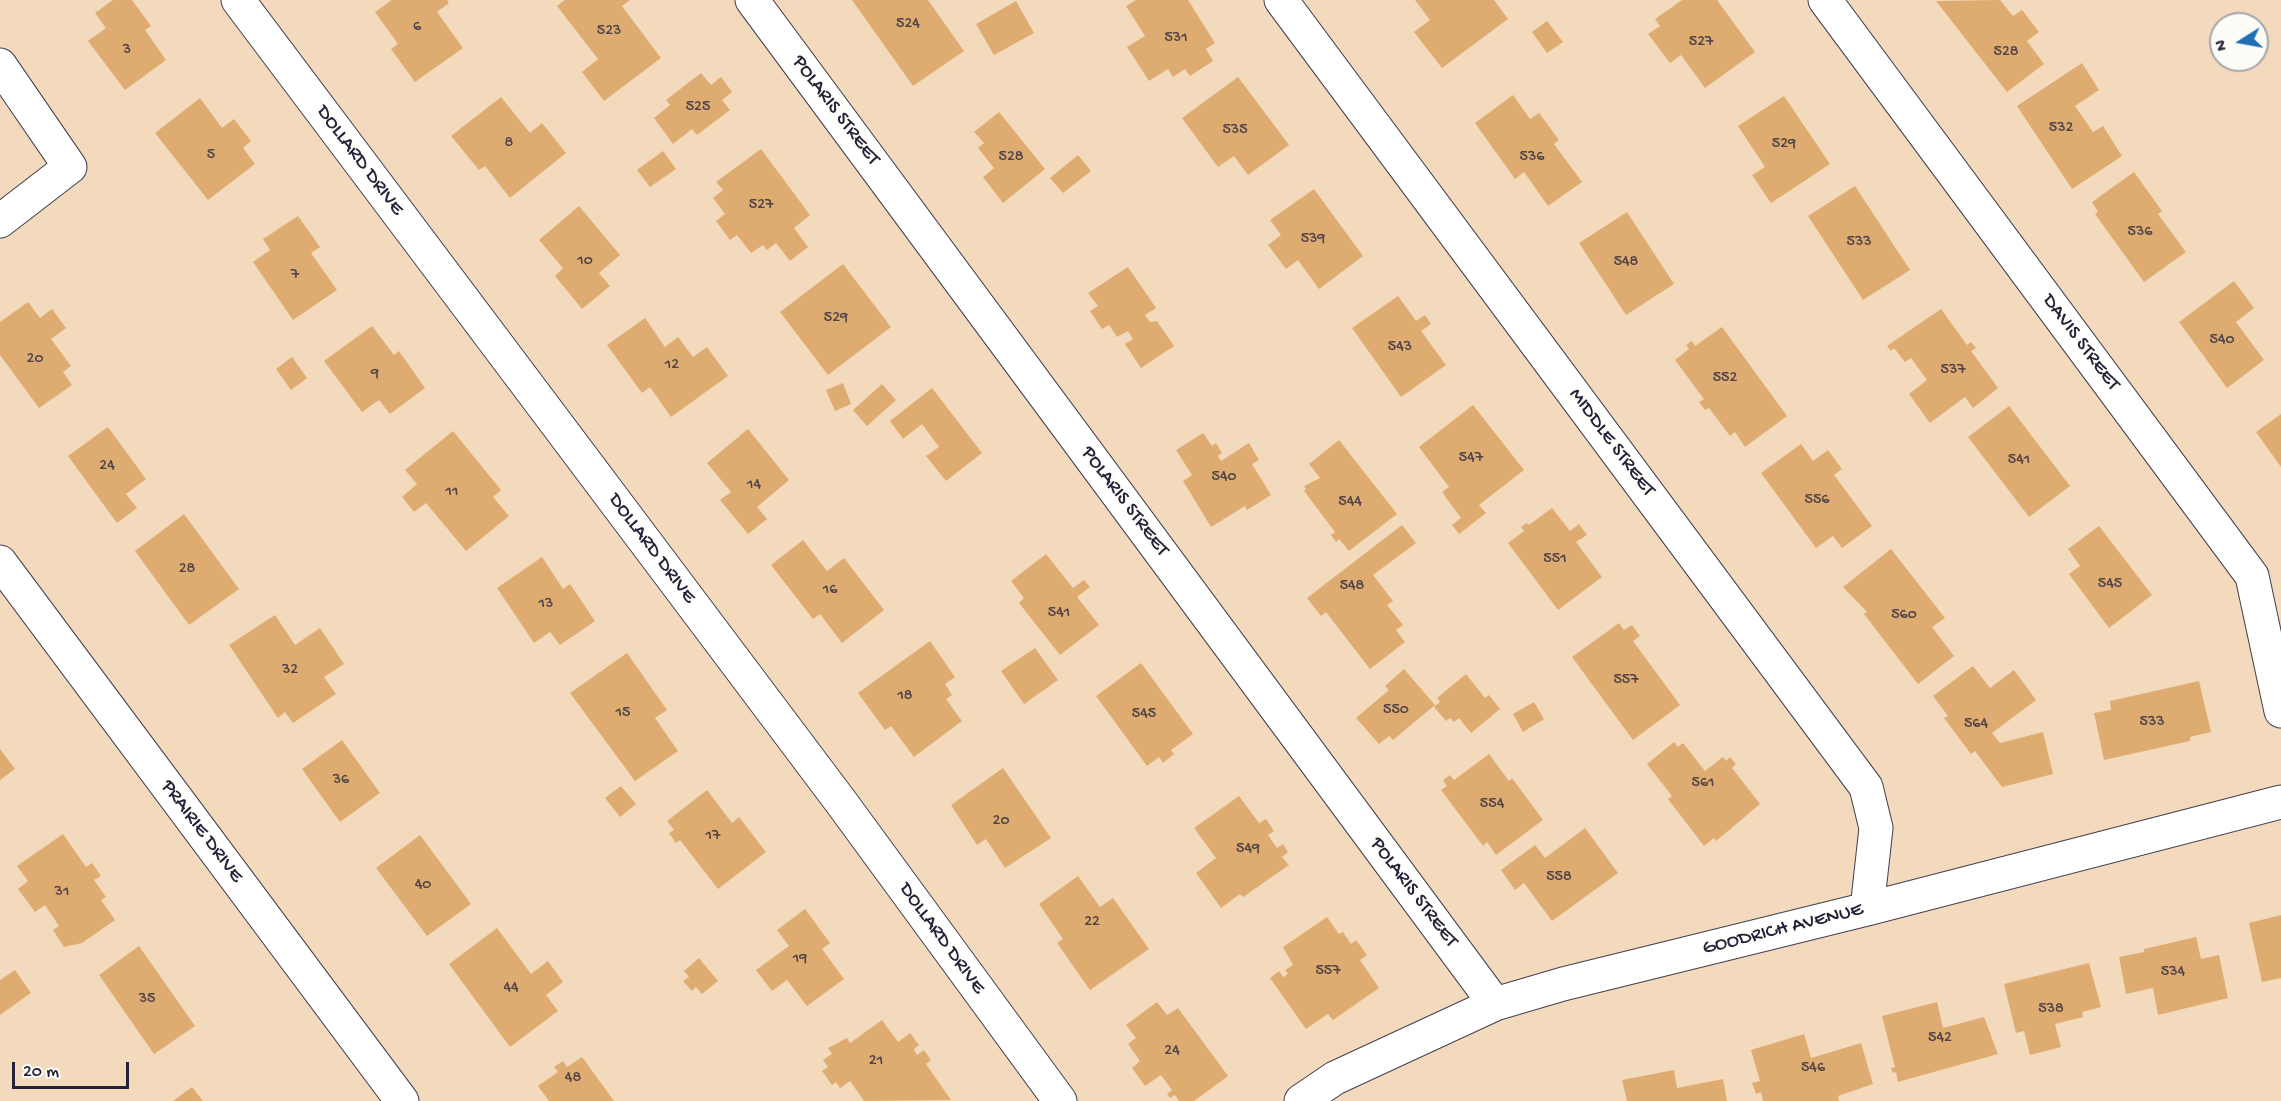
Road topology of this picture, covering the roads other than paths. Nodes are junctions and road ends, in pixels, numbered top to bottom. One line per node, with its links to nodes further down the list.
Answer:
1 (238, 0): 14 (street, DOLLARD DRIVE)
2 (752, 0): 11 (street, POLARIS STREET)
3 (1281, 0): 10 (street, MIDDLE STREET)
4 (1825, 0): 8 (street, DAVIS STREET)
5 (0, 65): 6 (street)
6 (0, 221)
7 (0, 562): 13 (street, PRAIRIE DRIVE)
8 (2281, 711)
9 (2281, 802): 10 (street, GOODRICH AVENUE)
10 (1867, 909): 11 (street, GOODRICH AVENUE)
11 (1496, 1004): 12 (street, GOODRICH AVENUE)
12 (1343, 1090): 15 (street, GOODRICH AVENUE)
13 (402, 1101)
14 (1060, 1101)
15 (1301, 1101)

